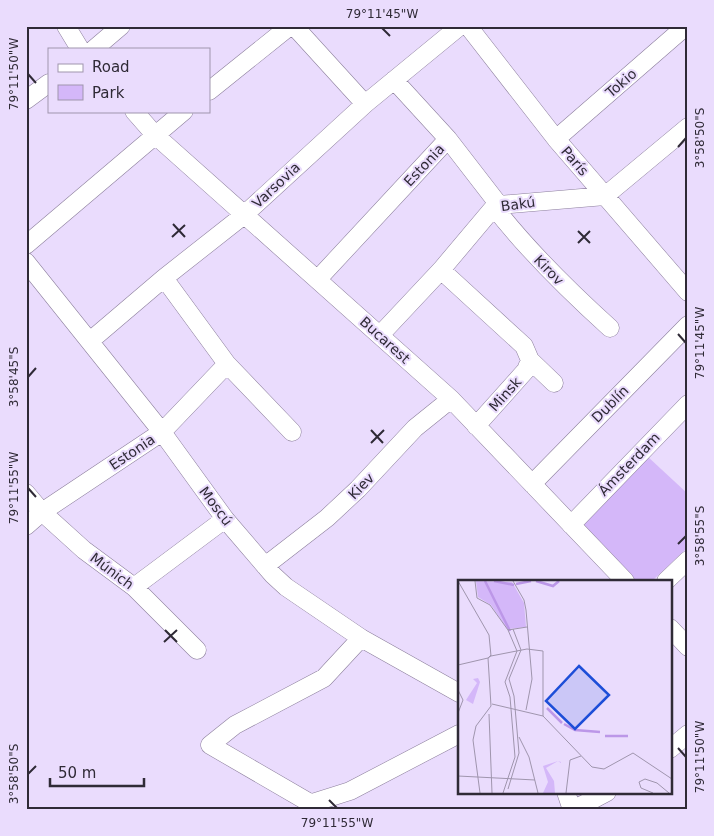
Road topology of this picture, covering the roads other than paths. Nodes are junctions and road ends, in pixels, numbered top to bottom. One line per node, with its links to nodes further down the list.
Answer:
1 (66, 26): 8 (street)
2 (122, 26): 9 (street)
3 (290, 26): 12 (street)
4 (294, 26): 14 (street)
5 (460, 26): 10 (street, Varsovia)
6 (468, 26): 20 (street, París)
7 (686, 26): 20 (street, Tokio)
8 (79, 48)
9 (95, 48)
10 (394, 80): 14 (street, Varsovia); 19 (street, Kirov)
11 (48, 84): 13 (street)
12 (210, 90)
13 (26, 100)
14 (364, 104): 23 (street, Varsovia)
15 (135, 112): 18 (street, Bucarest)
16 (183, 112): 18 (street)
17 (688, 127): 21 (street)
18 (155, 135): 23 (street, Bucarest); 24 (street)
19 (448, 139): 22 (street, Kirov); 28 (street, Estonia)
20 (556, 139): 21 (street, París)
21 (605, 196): 22 (street, Bakú); 29 (street, París)
22 (497, 206): 26 (street, Bakú); 31 (street, Kirov)
23 (244, 215): 27 (street, Varsovia); 28 (street, Bucarest)
24 (26, 245)
25 (26, 262): 33 (street, Moscú)
26 (440, 270): 32 (street, Bakú); 34 (street)
27 (164, 278): 33 (street, Varsovia); 35 (street)
28 (318, 279): 32 (street, Bucarest)
29 (688, 292)
30 (688, 325): 42 (street, Dublín)
31 (610, 328)
32 (380, 335): 37 (street, Bucarest)
33 (90, 341): 40 (street, Moscú)
34 (530, 360): 36 (street); 39 (street, Minsk)
35 (227, 364): 40 (street, Estonia); 41 (street)
36 (554, 383)
37 (450, 399): 39 (street, Bucarest); 49 (street, Kiev)
38 (688, 404): 46 (street, Ámsterdam)
39 (476, 426): 42 (street, Bucarest)
40 (162, 432): 44 (street, Estonia); 45 (street, Moscú)
41 (292, 432)
42 (532, 484): 46 (street, Bucarest)
43 (26, 493): 44 (street, Múnich)
44 (42, 512): 47 (street, Estonia); 52 (street, Múnich)
45 (225, 519): 49 (street, Moscú); 52 (street)
46 (571, 525): 50 (street, Bucarest)
47 (26, 526)
48 (688, 560): 51 (street)
49 (265, 566): 54 (street, Moscú)
50 (624, 580)
51 (667, 580)
52 (134, 587): 56 (street, Múnich)
53 (672, 630): 55 (street)
54 (361, 638): 57 (street, Moscú); 63 (street)
55 (688, 647)
56 (197, 650)
57 (458, 692)
58 (688, 734): 60 (street)
59 (458, 735): 63 (street)
60 (672, 747)
61 (567, 794): 64 (street)
62 (603, 794): 64 (street)
63 (317, 806)
64 (573, 810)

